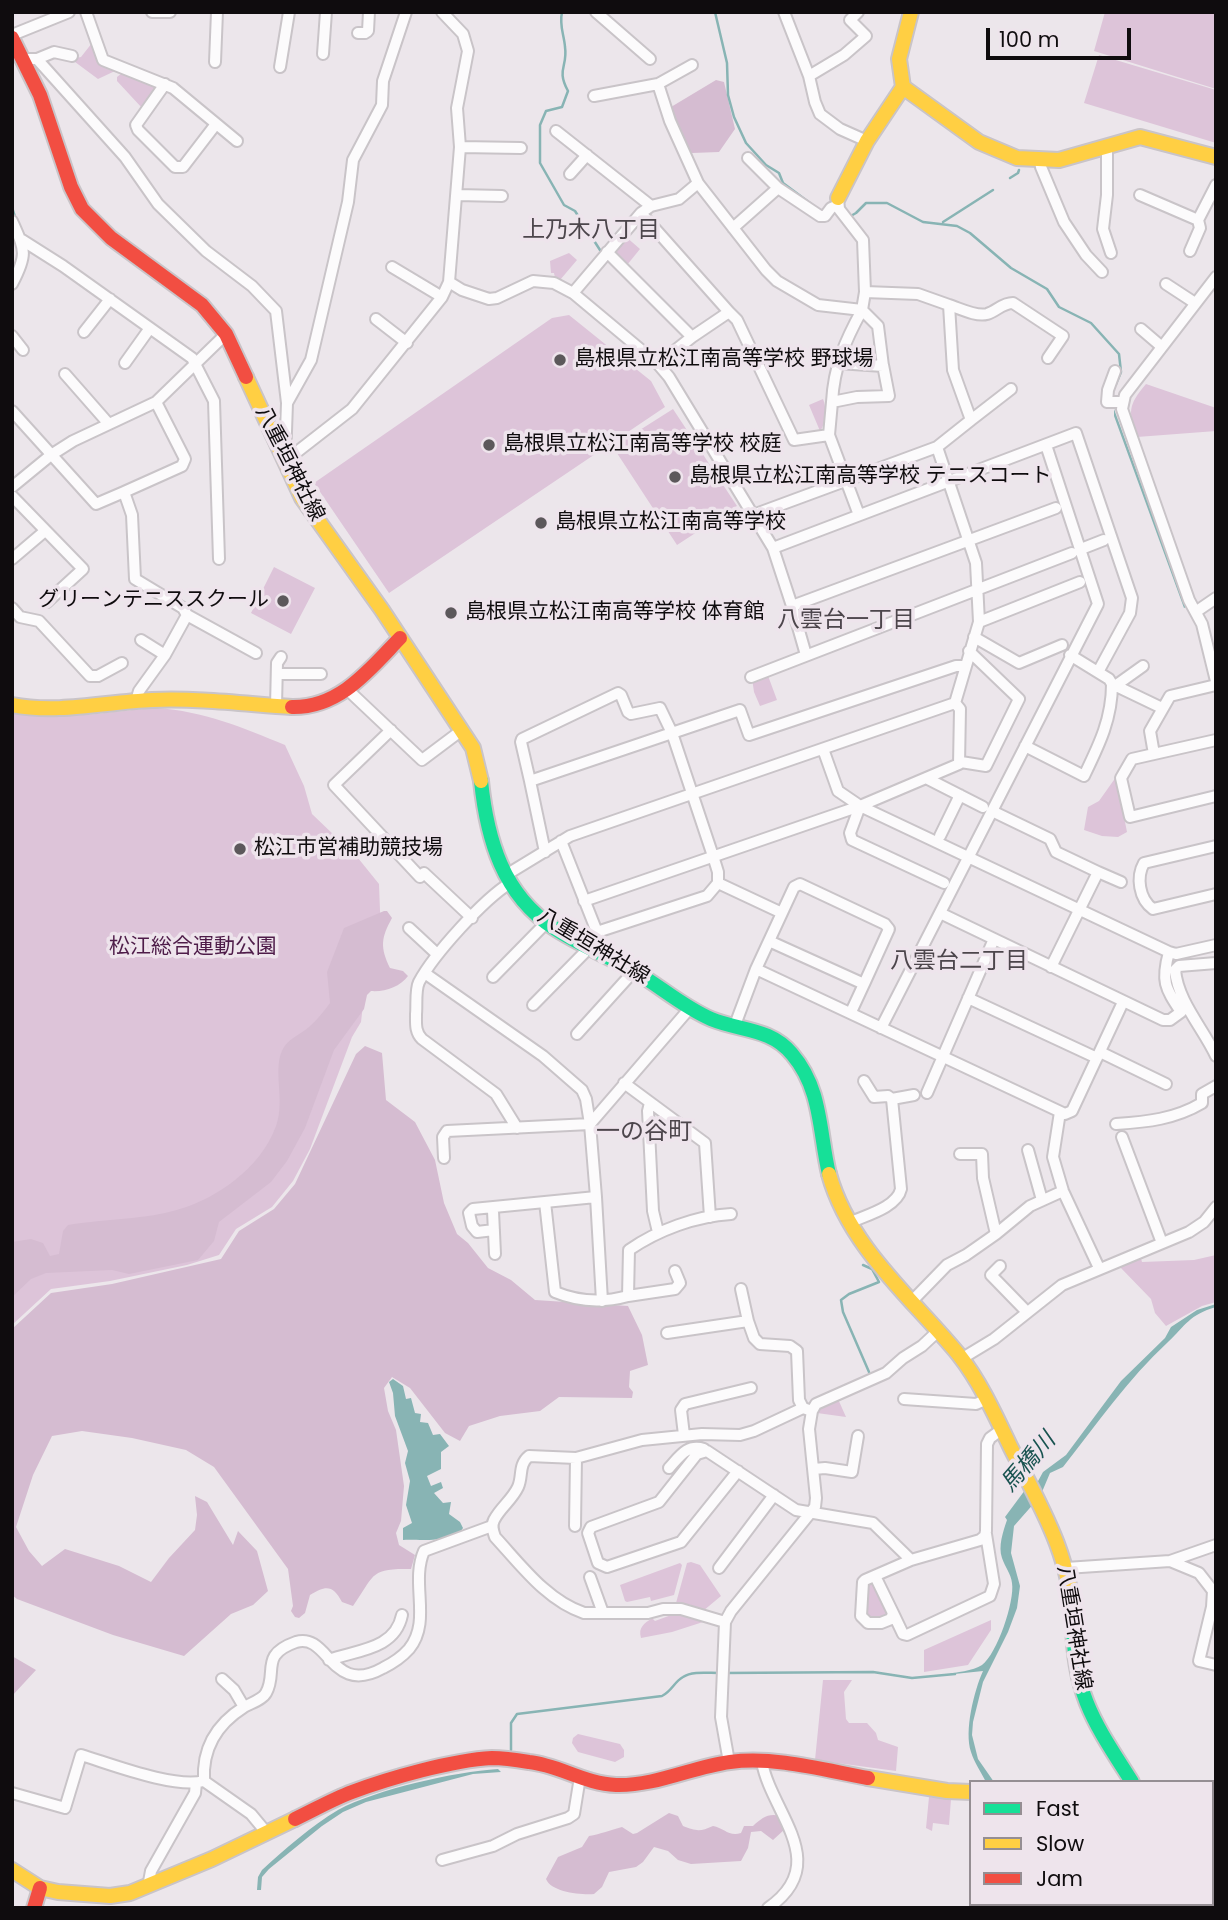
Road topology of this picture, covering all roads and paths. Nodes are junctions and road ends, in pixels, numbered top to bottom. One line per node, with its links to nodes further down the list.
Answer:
1 (69, 12): 16 (street)
2 (86, 12): 24 (street)
3 (152, 12): 4 (street)
4 (170, 12)
5 (217, 12): 20 (street)
6 (289, 12): 22 (street)
7 (326, 12): 17 (street)
8 (369, 12): 15 (street)
9 (406, 12): 92 (street)
10 (443, 12): 33 (street)
11 (596, 12): 19 (street)
12 (784, 12): 23 (street)
13 (858, 12): 23 (street)
14 (907, 15): 26 (main road)
15 (358, 33)
16 (19, 48): 18 (street); 74 (main road, 八重垣神社線); 92 (street)
17 (323, 54)
18 (72, 56)
19 (650, 60)
20 (215, 62)
21 (692, 65): 25 (street)
22 (280, 67)
23 (809, 76): 31 (street)
24 (165, 84): 28 (street); 28 (street)
25 (658, 84): 27 (street); 40 (street)
26 (903, 87): 31 (main road); 38 (main road)
27 (594, 96)
28 (216, 124): 30 (street)
29 (556, 131): 35 (street)
30 (237, 141)
31 (867, 141): 47 (main road)
32 (1107, 146): 36 (main road); 38 (main road); 55 (street)
33 (460, 147): 34 (street); 43 (street)
34 (521, 148)
35 (587, 155): 39 (street); 46 (street)
36 (1216, 157)
37 (748, 158): 42 (street)
38 (1041, 161): 57 (street)
39 (570, 174)
40 (698, 183): 46 (street); 51 (street)
41 (1216, 185): 49 (street)
42 (778, 188): 47 (street); 51 (street)
43 (457, 195): 45 (street); 59 (street)
44 (1140, 195): 49 (street)
45 (497, 200)
46 (651, 206): 48 (street)
47 (837, 211): 62 (street)
48 (641, 213): 54 (street); 69 (street)
49 (1198, 220): 53 (street)
50 (12, 221): 52 (street)
51 (733, 228): 68 (street)
52 (22, 240): 60 (street); 65 (street)
53 (1190, 251)
54 (607, 252): 63 (street); 76 (street)
55 (1111, 253)
56 (392, 267): 64 (street)
57 (1102, 272)
58 (1216, 277): 66 (street)
59 (449, 282): 63 (street); 64 (street)
60 (12, 284)
61 (1166, 284): 66 (street)
62 (865, 292): 67 (street); 68 (street)
63 (573, 293): 84 (street)
64 (442, 297): 77 (street)
65 (110, 299): 71 (street); 73 (street)
66 (1195, 303): 78 (street)
67 (949, 305): 80 (street); 94 (street)
68 (862, 310): 82 (street); 85 (street)
69 (729, 312): 76 (street); 96 (street)
70 (376, 319): 77 (street)
71 (150, 328): 81 (street); 83 (street)
72 (1140, 329): 78 (street)
73 (84, 332)
74 (226, 334): 83 (street); 100 (main road, 八重垣神社線)
75 (12, 336): 79 (street)
76 (692, 337): 84 (street)
77 (407, 343): 100 (street)
78 (1162, 347): 91 (street)
79 (23, 350)
80 (1048, 358)
81 (125, 363)
82 (838, 363): 85 (street); 90 (street)
83 (195, 364): 89 (street); 115 (street)
84 (658, 364): 107 (street)
85 (883, 365): 90 (street)
86 (1115, 371): 91 (street)
87 (65, 374): 95 (street)
88 (1011, 389): 94 (street)
89 (156, 402): 95 (street); 104 (street)
90 (832, 402): 96 (street)
91 (1122, 402): 122 (street)
92 (288, 403): 100 (street)
93 (12, 411): 99 (street)
94 (971, 420): 98 (street)
95 (108, 423): 99 (street)
96 (829, 435): 101 (street)
97 (1046, 445): 102 (street); 113 (street); 138 (street)
98 (937, 447): 101 (street); 102 (street)
99 (51, 455): 103 (street); 104 (street)
100 (284, 462): 126 (main road, 八重垣神社線)
101 (845, 481): 107 (street); 108 (street)
102 (949, 481): 108 (street); 110 (street)
103 (12, 487)
104 (124, 492): 123 (street)
105 (12, 496): 109 (street)
106 (1056, 508): 110 (street)
107 (753, 515): 112 (street)
108 (859, 515): 112 (street)
109 (46, 531): 114 (street); 119 (street)
110 (969, 540): 117 (street); 120 (street)
111 (1104, 540): 113 (street)
112 (773, 548): 120 (street)
113 (1076, 551): 117 (street); 133 (street)
114 (12, 559)
115 (219, 559)
116 (1080, 582): 124 (street)
117 (976, 591): 124 (street); 132 (street)
118 (1216, 598): 122 (street)
119 (47, 602)
120 (792, 606): 132 (street)
121 (12, 608): 135 (street)
122 (1197, 611): 142 (street)
123 (187, 615): 130 (street); 131 (street)
124 (979, 622): 125 (street)
125 (974, 637): 128 (street); 129 (street)
126 (400, 638): 144 (main road); 151 (main road, 八重垣神社線)
127 (141, 640): 131 (street)
128 (1062, 645)
129 (969, 651): 136 (street); 157 (street)
130 (256, 653)
131 (165, 655): 145 (street)
132 (806, 655): 141 (street)
133 (1070, 655): 138 (street); 154 (street)
134 (281, 657): 139 (street)
135 (122, 663)
136 (965, 666): 146 (street); 152 (street)
137 (1143, 666): 143 (street)
138 (1098, 672): 143 (street)
139 (276, 674): 140 (street); 148 (street)
140 (321, 674)
141 (751, 677)
142 (1216, 683): 149 (street)
143 (1114, 685): 149 (street); 154 (street)
144 (349, 691): 148 (main road); 150 (street)
145 (136, 701): 147 (main road); 148 (main road)
146 (955, 703): 155 (street); 157 (street)
147 (12, 705)
148 (276, 706)
149 (1162, 708): 156 (street)
150 (391, 730): 151 (street); 181 (street)
151 (462, 730): 172 (main road, 八重垣神社線)
152 (672, 733): 159 (street); 159 (street); 160 (street)
153 (1216, 740): 156 (street)
154 (1025, 746): 164 (street)
155 (823, 749): 160 (street); 163 (street)
156 (1154, 754): 162 (street)
157 (961, 762): 158 (street)
158 (926, 778): 161 (street); 163 (street)
159 (530, 780): 168 (street)
160 (692, 795): 166 (street); 169 (street)
161 (960, 795): 164 (street); 165 (street)
162 (1216, 796)
163 (860, 806): 169 (street); 170 (street); 175 (street)
164 (987, 809): 170 (street); 171 (street)
165 (940, 836)
166 (561, 842): 168 (street); 177 (street)
167 (1216, 846): 176 (street)
168 (545, 852): 172 (street)
169 (713, 856): 174 (street); 177 (street)
170 (969, 858): 178 (street); 180 (street)
171 (1098, 872): 173 (street); 178 (street)
172 (508, 879): 181 (street); 182 (main road, 八重垣神社線)
173 (1121, 882)
174 (718, 883): 179 (street); 184 (street)
175 (944, 883)
176 (1216, 894)
177 (584, 901): 184 (street)
178 (1079, 909): 189 (street); 192 (street)
179 (782, 913): 186 (street); 197 (street)
180 (940, 913): 185 (street); 205 (street)
181 (472, 918): 190 (street)
182 (546, 923): 188 (main road, 八重垣神社線); 196 (street)
183 (409, 928): 190 (street)
184 (597, 932): 188 (street)
185 (994, 939): 192 (street); 198 (street)
186 (769, 941): 193 (street); 197 (street)
187 (1216, 944): 189 (street)
188 (589, 948): 194 (main road, 八重垣神社線); 200 (street)
189 (1169, 952): 202 (street)
190 (437, 954): 195 (street)
191 (1216, 962): 202 (street)
192 (1051, 967): 199 (street)
193 (756, 969): 203 (street); 204 (street)
194 (634, 971): 201 (main road, 八重垣神社線); 206 (street)
195 (426, 974): 219 (street); 221 (street)
196 (493, 978)
197 (864, 984): 203 (street)
198 (968, 998): 207 (street); 208 (street)
199 (1123, 1002): 202 (street); 207 (street)
200 (533, 1005)
201 (690, 1008): 204 (main road, 八重垣神社線); 211 (street)
202 (1185, 1010): 209 (street)
203 (851, 1012): 205 (street)
204 (735, 1025): 234 (main road, 八重垣神社線)
205 (881, 1028): 208 (street)
206 (577, 1034)
207 (1098, 1055): 212 (street); 218 (street)
208 (944, 1056): 214 (street); 218 (street)
209 (1216, 1056)
210 (864, 1081): 216 (street)
211 (624, 1083): 217 (street); 219 (street)
212 (1166, 1084)
213 (1216, 1086): 220 (street)
214 (927, 1093)
215 (914, 1095): 216 (street)
216 (892, 1099): 234 (street)
217 (650, 1103): 233 (street); 236 (street)
218 (1060, 1112): 226 (street)
219 (590, 1124): 221 (street); 227 (street)
220 (1116, 1124)
221 (517, 1128): 225 (street)
222 (1122, 1137): 238 (street)
223 (1028, 1150): 228 (street)
224 (960, 1154): 237 (street)
225 (444, 1158)
226 (1063, 1191): 228 (street); 241 (street)
227 (596, 1197): 229 (street); 245 (street)
228 (1042, 1200): 237 (street)
229 (545, 1202): 235 (street); 245 (street)
230 (1216, 1207): 238 (street)
231 (493, 1211): 235 (street)
232 (731, 1214): 233 (street)
233 (710, 1217): 236 (street)
234 (851, 1222): 246 (main road, 八重垣神社線)
235 (494, 1230): 239 (street)
236 (658, 1232): 244 (street)
237 (996, 1234): 246 (street)
238 (1162, 1243): 241 (street)
239 (495, 1254)
240 (1000, 1266): 247 (street)
241 (1099, 1268): 247 (street)
242 (675, 1271): 244 (street)
243 (741, 1290): 248 (street)
244 (628, 1296): 245 (street)
245 (602, 1301)
246 (912, 1301): 249 (main road, 八重垣神社線)
247 (1027, 1312): 251 (street)
248 (748, 1321): 250 (street); 255 (street)
249 (937, 1332): 251 (main road, 八重垣神社線); 255 (street)
250 (667, 1333)
251 (961, 1359): 254 (main road, 八重垣神社線)
252 (751, 1388): 257 (street)
253 (904, 1399): 254 (street)
254 (985, 1400): 256 (main road, 八重垣神社線)
255 (807, 1410): 257 (street); 262 (street)
256 (1001, 1430): 268 (street); 273 (main road, 八重垣神社線)
257 (684, 1436): 260 (street)
258 (858, 1436): 262 (street)
259 (708, 1451): 261 (street); 263 (street); 263 (street)
260 (576, 1458): 266 (street); 267 (street)
261 (670, 1468)
262 (814, 1469): 265 (street)
263 (738, 1471): 264 (street)
264 (774, 1495): 265 (street); 272 (street)
265 (810, 1513): 270 (street); 279 (street)
266 (492, 1526): 276 (street); 280 (street)
267 (575, 1526)
268 (986, 1534): 270 (street); 277 (street)
269 (1216, 1545): 271 (street)
270 (911, 1560): 274 (street)
271 (1170, 1561): 273 (street); 281 (street)
272 (719, 1568)
273 (1066, 1568): 287 (main road, 八重垣神社線)
274 (875, 1576): 277 (street); 277 (street)
275 (590, 1577): 276 (street)
276 (603, 1613): 279 (street)
277 (893, 1613)
278 (402, 1615): 280 (street)
279 (725, 1622): 284 (street)
280 (329, 1660): 283 (street)
281 (1216, 1665)
282 (222, 1679): 283 (street)
283 (244, 1707): 288 (street)
284 (729, 1762): 285 (main road); 286 (main road)
285 (762, 1762): 289 (main road); 297 (street)
286 (580, 1777): 291 (main road); 292 (street)
287 (1131, 1780)
288 (200, 1782): 290 (street); 291 (street); 294 (street)
289 (969, 1792)
290 (12, 1793)
291 (266, 1832): 294 (main road)
292 (442, 1860)
293 (12, 1870): 295 (main road)
294 (148, 1887): 295 (main road)
295 (40, 1888): 296 (main road)
296 (34, 1908)
297 (768, 1908)

